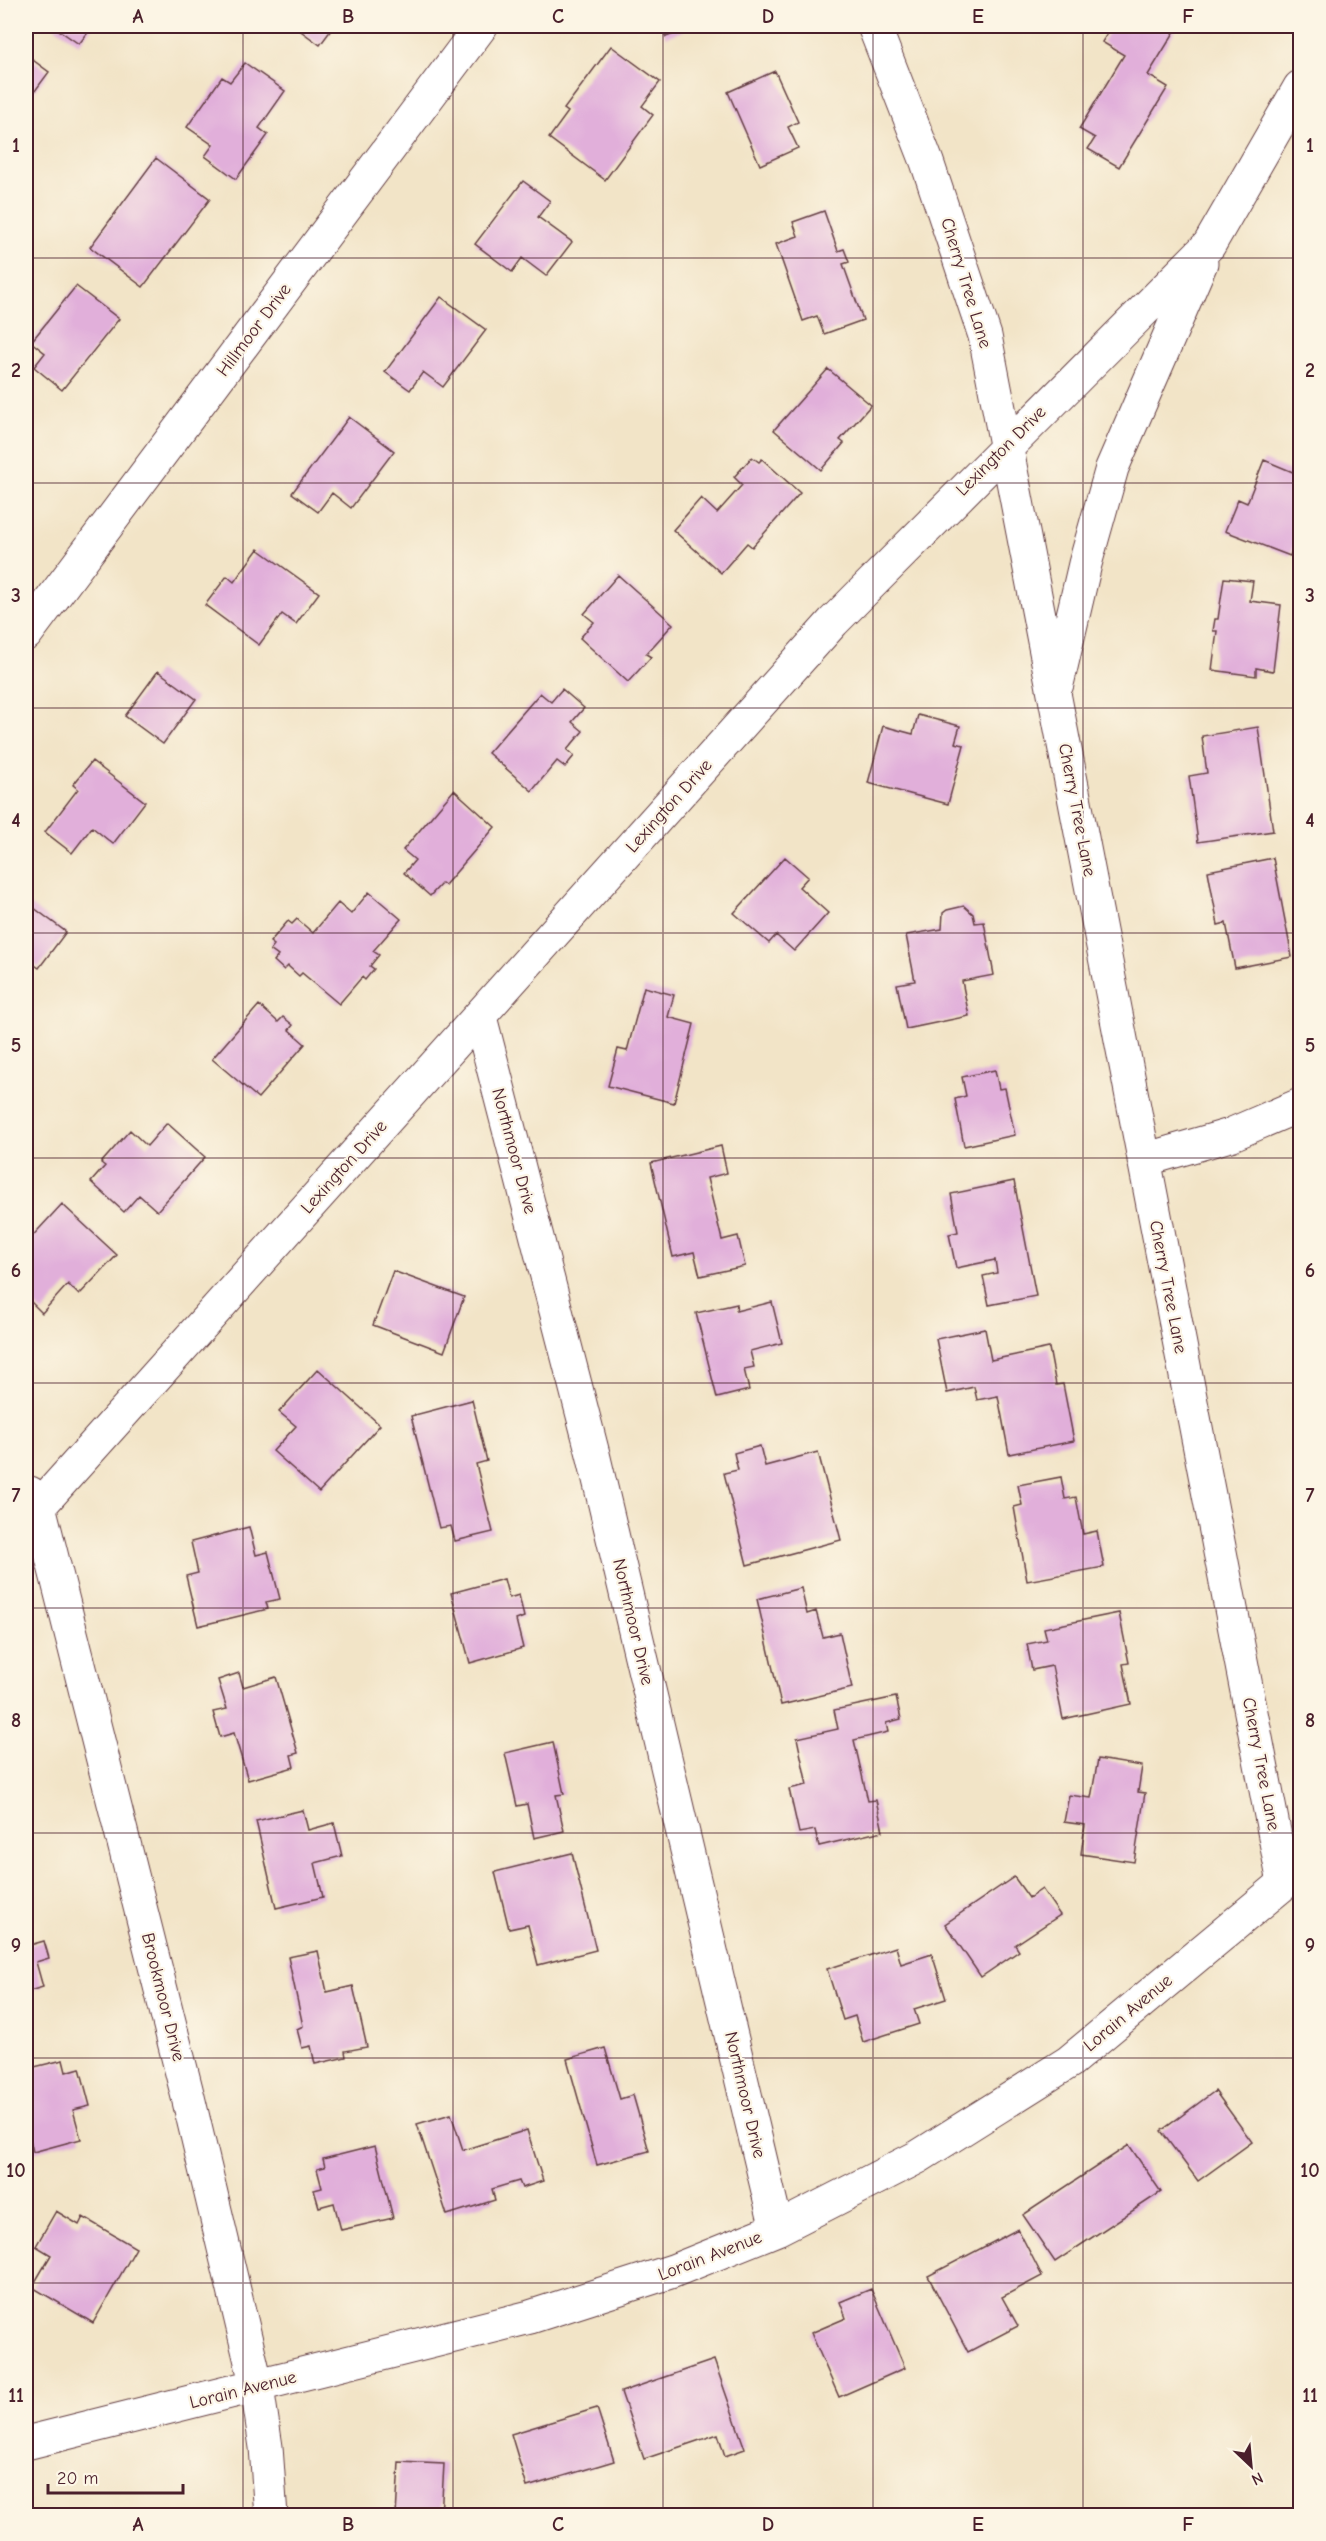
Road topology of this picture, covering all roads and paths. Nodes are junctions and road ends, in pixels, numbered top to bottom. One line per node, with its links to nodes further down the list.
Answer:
1 (481, 26): 6 (street, Hillmoor Drive)
2 (874, 26): 5 (street, Cherry Tree Lane)
3 (1300, 87): 4 (street, Lexington Drive)
4 (1209, 244): 5 (street, Lexington Drive); 7 (street, Cherry Tree Lane)
5 (1005, 447): 7 (street, Cherry Tree Lane); 8 (street, Lexington Drive)
6 (26, 634)
7 (1055, 691): 10 (street, Cherry Tree Lane)
8 (480, 1017): 11 (street, Lexington Drive); 13 (street, Northmoor Drive)
9 (1300, 1105): 10 (street)
10 (1144, 1160): 12 (street, Cherry Tree Lane)
11 (30, 1504): 14 (street, Brookmoor Drive)
12 (1292, 1876): 13 (street, Lorain Avenue)
13 (777, 2229): 14 (street, Lorain Avenue)
14 (257, 2387): 15 (street, Lorain Avenue); 16 (street, Brookmoor Drive)
15 (26, 2443)
16 (271, 2516)

